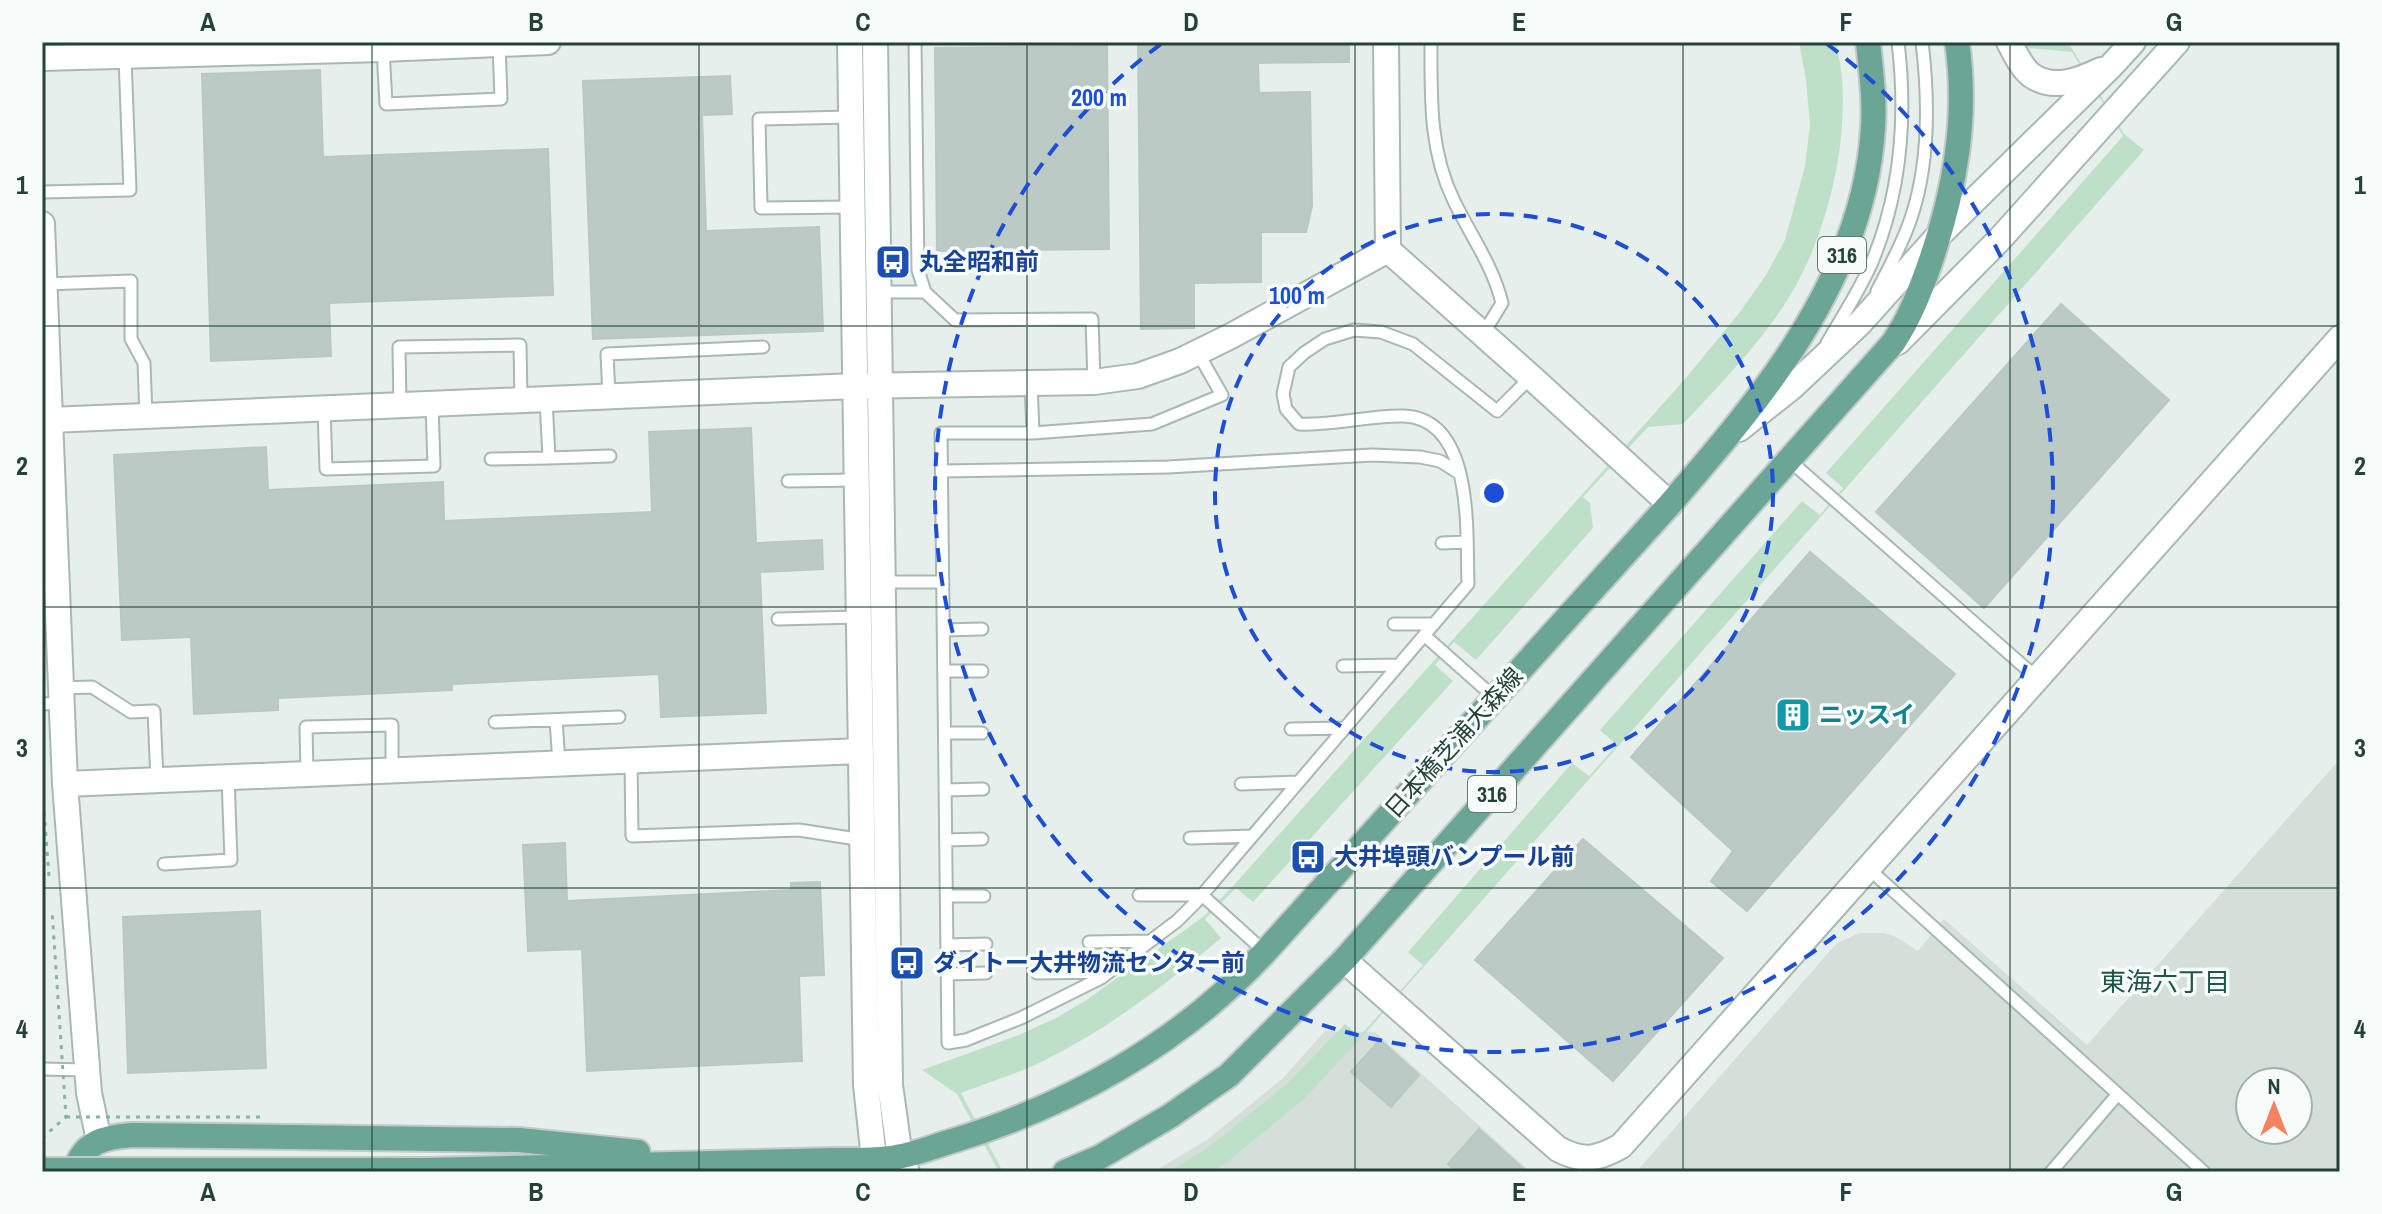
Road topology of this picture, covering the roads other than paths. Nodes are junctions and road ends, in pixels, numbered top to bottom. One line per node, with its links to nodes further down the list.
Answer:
1 (532, 42): 2 (street); 15 (street)
2 (548, 42)
3 (850, 42): 22 (street)
4 (875, 42): 29 (street)
5 (915, 42): 30 (lane)
6 (1386, 42): 27 (street)
7 (1431, 42): 32 (lane)
8 (1868, 42): 53 (main road, 日本橋芝浦大森線 / 316)
9 (1898, 42): 38 (lane)
10 (1922, 42): 31 (lane)
11 (1957, 42): 26 (main road, 316)
12 (2009, 42): 21 (street)
13 (2133, 42): 21 (street)
14 (2177, 42): 37 (street)
15 (499, 44): 18 (street); 18 (lane)
16 (301, 46): 17 (street); 19 (street)
17 (344, 46): 18 (street)
18 (383, 49)
19 (125, 57): 20 (street); 23 (lane)
20 (42, 58)
21 (2111, 66): 26 (street)
22 (851, 117): 24 (street); 24 (lane)
23 (42, 192)
24 (852, 207): 42 (street)
25 (42, 224): 28 (street)
26 (1939, 235): 31 (street); 37 (main road, 316)
27 (1388, 250): 32 (street); 36 (street)
28 (44, 284): 34 (street); 50 (lane)
29 (878, 292): 30 (lane); 43 (street)
30 (925, 292): 40 (lane)
31 (1860, 323): 38 (street)
32 (1483, 334): 39 (street)
33 (2340, 338): 78 (street)
34 (44, 340): 51 (street)
35 (763, 347): 44 (lane)
36 (1198, 352): 40 (street); 52 (lane)
37 (1876, 364): 57 (main road, 316)
38 (1815, 365): 53 (street)
39 (1531, 377): 59 (lane); 62 (street)
40 (1094, 382): 41 (street)
41 (1031, 383): 43 (street); 52 (lane)
42 (855, 386): 43 (street); 44 (street); 60 (street)
43 (880, 386): 65 (street)
44 (609, 396): 45 (street)
45 (546, 399): 46 (street); 55 (lane)
46 (521, 400): 47 (street); 48 (lane)
47 (432, 404): 48 (street); 49 (lane)
48 (400, 405): 49 (street)
49 (324, 408): 50 (street)
50 (146, 416): 51 (street)
51 (50, 420): 79 (street)
52 (1033, 433): 58 (lane)
53 (1728, 438): 62 (main road, 日本橋芝浦大森線 / 316)
54 (610, 456): 55 (lane)
55 (549, 458): 56 (lane)
56 (491, 459)
57 (1789, 460): 78 (lane); 116 (main road, 316)
58 (942, 471): 59 (lane); 66 (lane)
59 (1460, 473): 63 (lane)
60 (857, 480): 61 (lane); 67 (street)
61 (788, 481)
62 (1670, 504): 80 (main road, 日本橋芝浦大森線 / 316)
63 (1466, 542): 64 (lane); 70 (lane)
64 (1442, 543)
65 (884, 582): 66 (lane); 126 (street)
66 (943, 582): 72 (lane)
67 (859, 617): 68 (lane); 88 (street)
68 (778, 619)
69 (1394, 624): 70 (lane)
70 (1434, 624): 73 (lane)
71 (982, 629): 72 (lane)
72 (944, 630): 76 (lane)
73 (1424, 635): 74 (lane); 80 (lane)
74 (1398, 665): 75 (lane); 84 (lane)
75 (1343, 666)
76 (944, 671): 77 (lane); 86 (lane)
77 (982, 671)
78 (2038, 678): 106 (street)
79 (55, 698): 94 (lane); 96 (street)
80 (1495, 698): 115 (main road, 日本橋芝浦大森線 / 316)
81 (619, 717): 82 (lane)
82 (556, 720): 83 (lane); 90 (lane)
83 (495, 722)
84 (1345, 728): 85 (lane); 95 (lane)
85 (1291, 729)
86 (945, 733): 87 (lane); 99 (lane)
87 (982, 733)
88 (861, 751): 89 (street); 103 (street)
89 (631, 761): 90 (street); 103 (lane)
90 (559, 764): 91 (street)
91 (392, 770): 92 (street); 92 (lane)
92 (307, 774): 93 (street)
93 (228, 777): 94 (street); 105 (lane)
94 (157, 780): 96 (street)
95 (1298, 782): 97 (lane); 100 (lane)
96 (65, 784): 122 (street)
97 (1241, 784)
98 (983, 789): 99 (lane)
99 (945, 790): 104 (lane)
100 (1252, 836): 101 (lane); 108 (lane)
101 (1190, 838)
102 (982, 839): 104 (lane)
103 (863, 840): 127 (street)
104 (946, 840): 109 (lane)
105 (164, 864)
106 (1868, 868): 116 (street); 123 (lane)
107 (1139, 895): 108 (lane)
108 (1202, 895): 111 (lane); 115 (lane)
109 (947, 896): 110 (lane); 114 (lane)
110 (984, 896)
111 (1151, 941): 112 (lane); 117 (lane)
112 (1089, 942)
113 (986, 944): 114 (lane)
114 (947, 945): 120 (lane)
115 (1265, 952): 126 (main road, 日本橋芝浦大森線 / 316)
116 (1344, 960): 131 (main road, 316)
117 (1108, 972): 119 (lane); 120 (lane)
118 (986, 973): 120 (lane)
119 (1037, 973)
120 (947, 974)
121 (42, 1069): 122 (lane)
122 (87, 1070): 124 (street)
123 (2118, 1094): 132 (lane); 133 (lane)
124 (99, 1140): 125 (main road); 130 (main road)
125 (732, 1162): 127 (main road, 日本橋芝浦大森線 / 316); 129 (main road, 日本橋芝浦大森線 / 316)
126 (904, 1164): 127 (main road, 日本橋芝浦大森線 / 316)
127 (876, 1166)
128 (42, 1170): 129 (main road, 日本橋芝浦大森線 / 316, bridge)
129 (428, 1170)
130 (74, 1172)
131 (1065, 1172)
132 (2051, 1172)
133 (2204, 1172)

